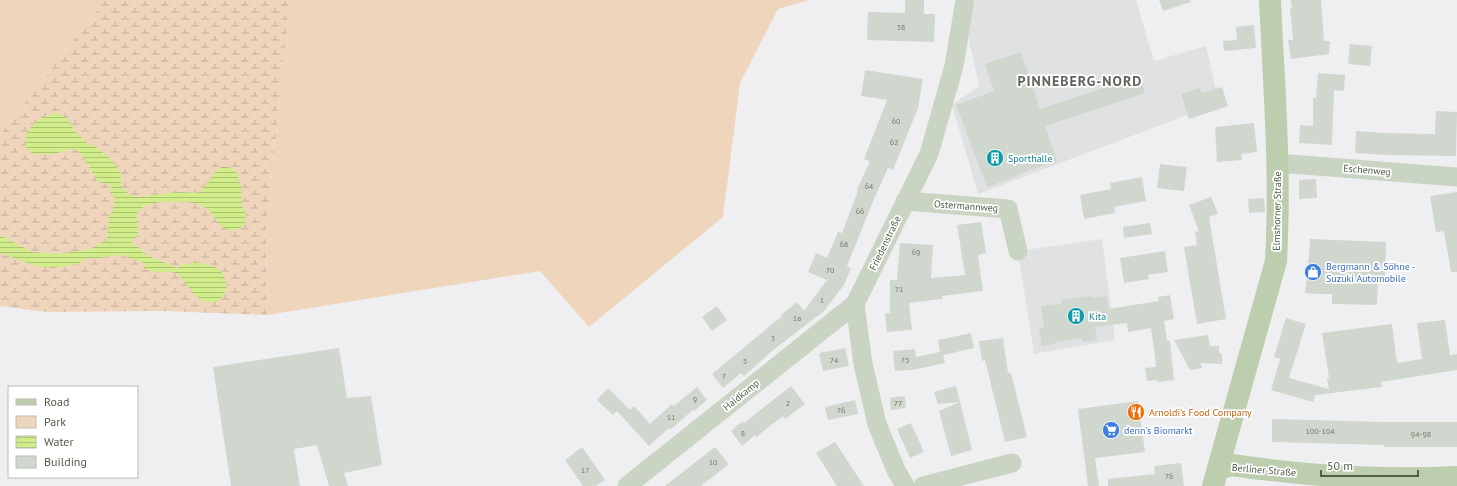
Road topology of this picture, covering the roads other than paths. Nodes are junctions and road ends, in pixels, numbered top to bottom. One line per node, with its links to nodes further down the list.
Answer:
1 (965, 0): 5 (street, Friedenstraße)
2 (1270, 0): 3 (main road, Elmshorner Straße)
3 (1278, 166): 4 (street, Eschenweg); 9 (main road, Elmshorner Straße)
4 (1457, 178)
5 (905, 201): 6 (street, Ostermannweg); 7 (street, Friedenstraße)
6 (1018, 251)
7 (855, 304): 11 (street, Haidkamp); 12 (street)
8 (1012, 463): 13 (street)
9 (1216, 478): 10 (main road, Berliner Straße)
10 (1457, 478)
11 (627, 486)
12 (906, 486)
13 (923, 486)

